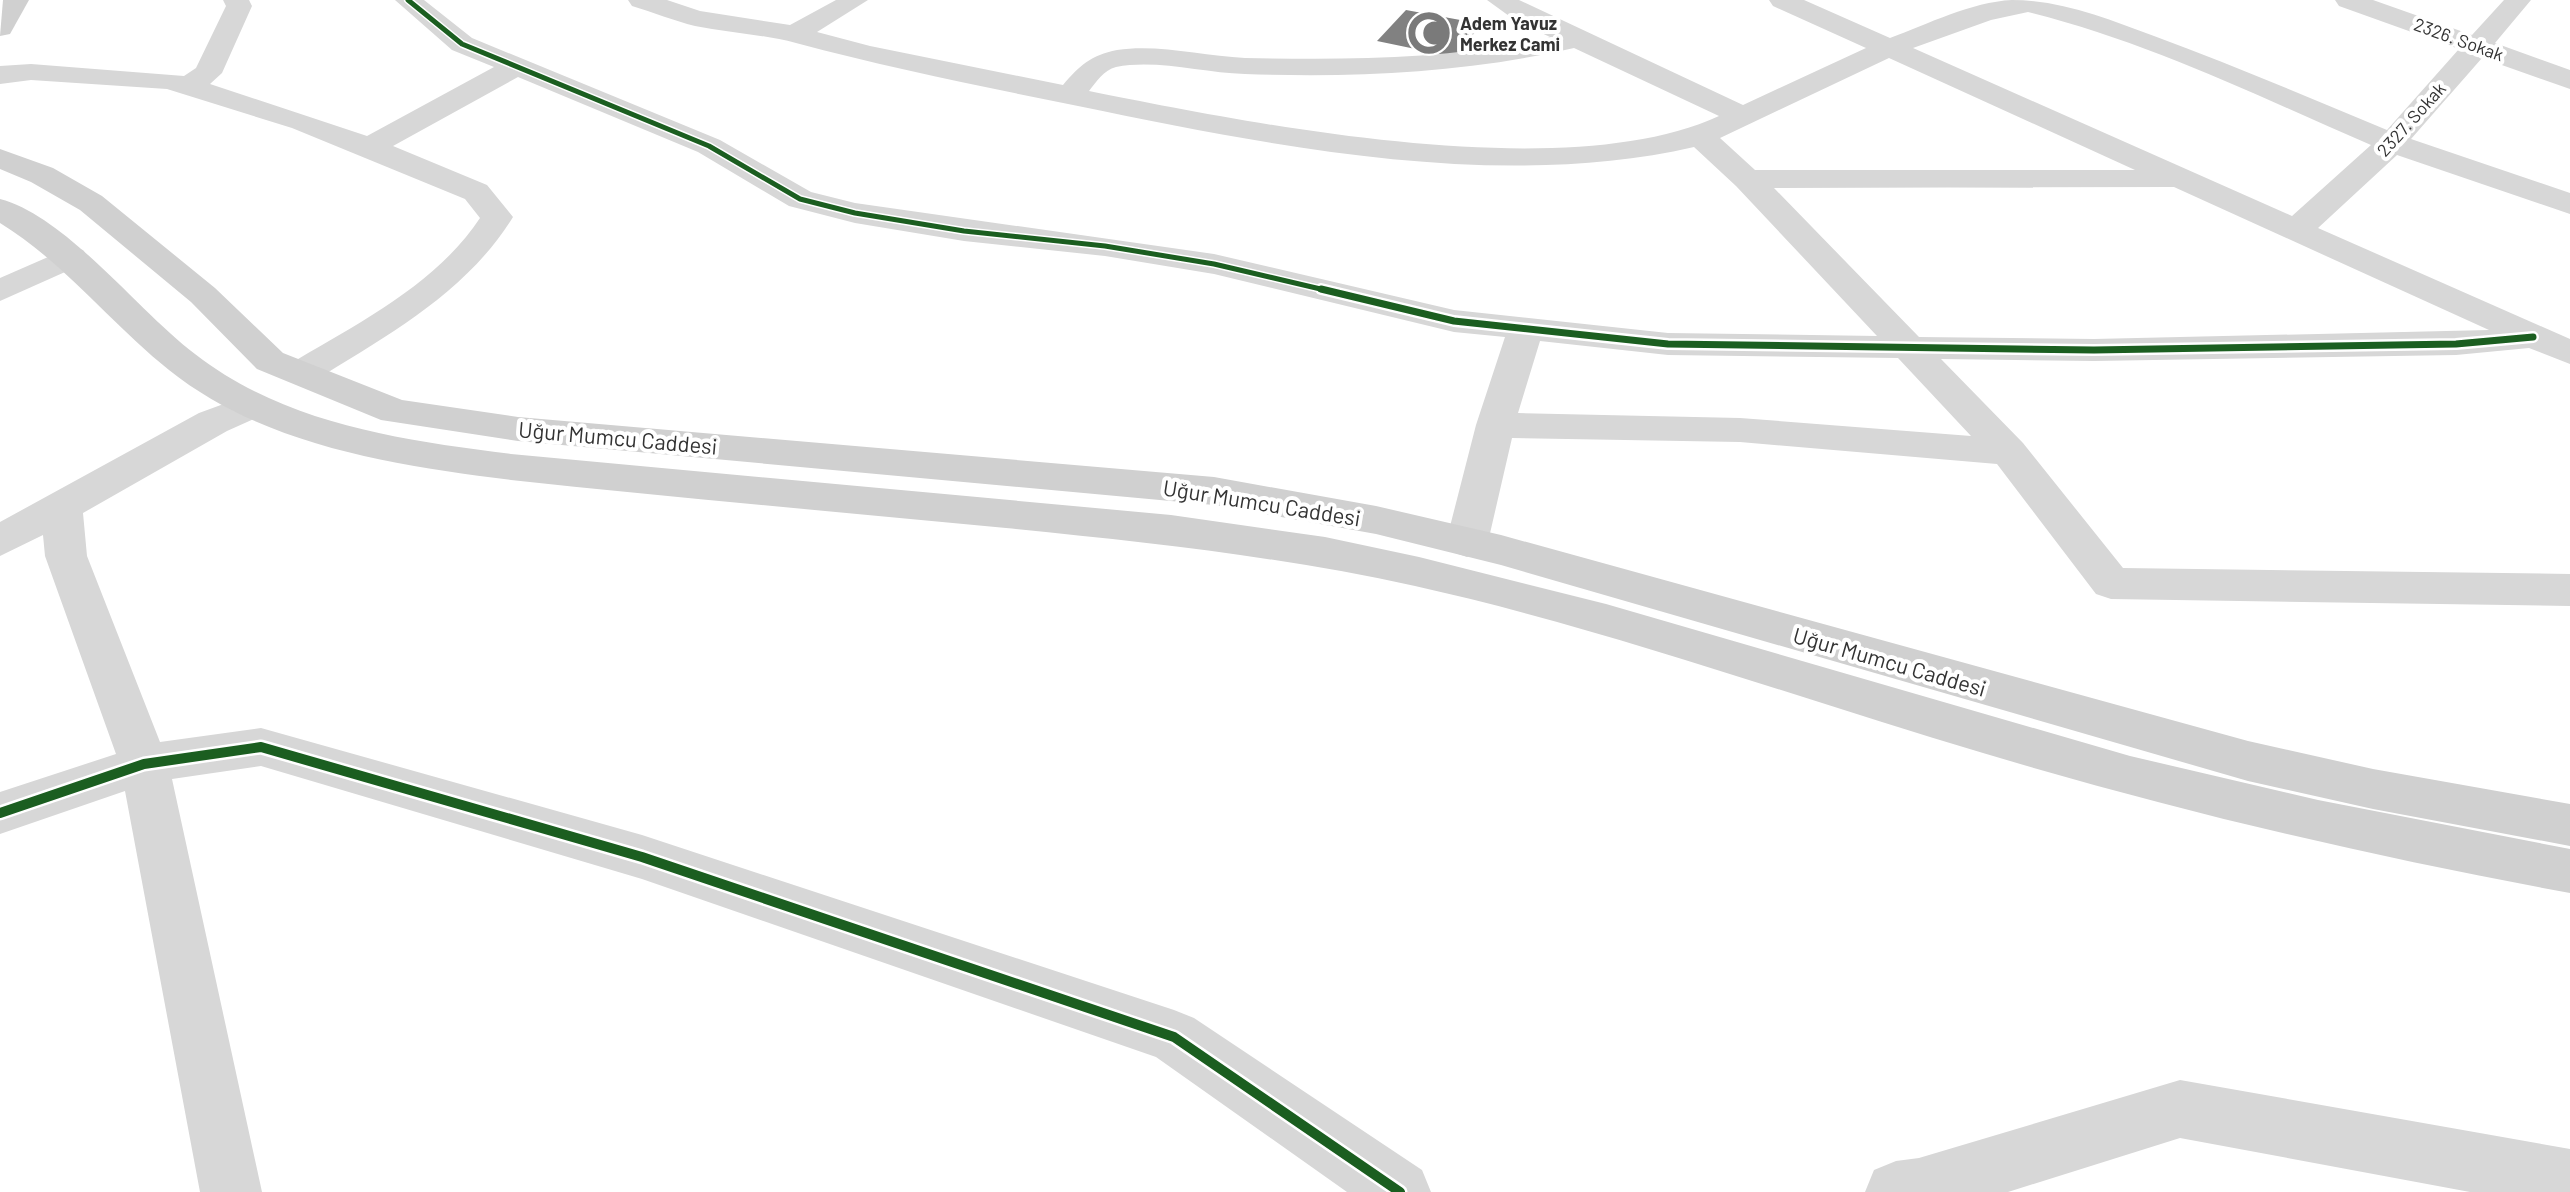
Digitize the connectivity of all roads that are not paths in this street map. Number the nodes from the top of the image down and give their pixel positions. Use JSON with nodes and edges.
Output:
{"nodes":[{"id":1,"x":16,"y":0,"type":"edge"},
{"id":2,"x":236,"y":0,"type":"edge"},
{"id":3,"x":408,"y":0,"type":"edge"},
{"id":4,"x":641,"y":0,"type":"edge"},
{"id":5,"x":855,"y":0,"type":"edge"},
{"id":6,"x":1500,"y":0,"type":"edge"},
{"id":7,"x":1782,"y":0,"type":"edge"},
{"id":8,"x":2348,"y":0,"type":"edge"},
{"id":9,"x":2518,"y":0,"type":"edge"},
{"id":10,"x":0,"y":28,"type":"edge"},
{"id":11,"x":794,"y":34,"type":"junction"},
{"id":12,"x":1576,"y":39,"type":"junction"},
{"id":13,"x":2476,"y":46,"type":"junction"},
{"id":14,"x":1888,"y":48,"type":"junction"},
{"id":15,"x":516,"y":67,"type":"junction"},
{"id":16,"x":0,"y":75,"type":"edge"},
{"id":17,"x":2570,"y":80,"type":"edge"},
{"id":18,"x":187,"y":87,"type":"junction"},
{"id":19,"x":1069,"y":96,"type":"junction"},
{"id":20,"x":1741,"y":115,"type":"junction"},
{"id":21,"x":1700,"y":136,"type":"junction"},
{"id":22,"x":2392,"y":143,"type":"junction"},
{"id":23,"x":368,"y":148,"type":"junction"},
{"id":24,"x":0,"y":158,"type":"edge"},
{"id":25,"x":1747,"y":179,"type":"junction"},
{"id":26,"x":2182,"y":179,"type":"junction"},
{"id":27,"x":2570,"y":204,"type":"edge"},
{"id":28,"x":0,"y":209,"type":"edge"},
{"id":29,"x":2296,"y":230,"type":"junction"},
{"id":30,"x":71,"y":257,"type":"junction"},
{"id":31,"x":0,"y":291,"type":"edge"},
{"id":32,"x":1525,"y":330,"type":"junction"},
{"id":33,"x":2533,"y":337,"type":"junction"},
{"id":34,"x":1913,"y":349,"type":"junction"},
{"id":35,"x":2570,"y":353,"type":"edge"},
{"id":36,"x":301,"y":373,"type":"junction"},
{"id":37,"x":251,"y":406,"type":"junction"},
{"id":38,"x":1495,"y":425,"type":"junction"},
{"id":39,"x":2009,"y":452,"type":"junction"},
{"id":40,"x":62,"y":508,"type":"junction"},
{"id":41,"x":0,"y":541,"type":"edge"},
{"id":42,"x":1467,"y":542,"type":"junction"},
{"id":43,"x":2570,"y":590,"type":"edge"},
{"id":44,"x":144,"y":764,"type":"junction"},
{"id":45,"x":0,"y":813,"type":"edge"},
{"id":46,"x":2570,"y":825,"type":"edge"},
{"id":47,"x":2570,"y":871,"type":"edge"},
{"id":48,"x":2570,"y":1180,"type":"edge"},
{"id":49,"x":231,"y":1192,"type":"edge"},
{"id":50,"x":1400,"y":1192,"type":"edge"},
{"id":51,"x":1896,"y":1192,"type":"edge"}],
"edges":[{"from":1,"to":10,"type":"main road"},
{"from":2,"to":18,"type":"street"},
{"from":3,"to":15,"type":"street"},
{"from":4,"to":11,"type":"street"},
{"from":5,"to":11,"type":"street"},
{"from":6,"to":12,"type":"street"},
{"from":7,"to":14,"type":"street"},
{"from":8,"to":13,"type":"street","name":"2326. Sokak"},
{"from":9,"to":13,"type":"street","name":"2327. Sokak"},
{"from":11,"to":19,"type":"street"},
{"from":12,"to":19,"type":"street"},
{"from":12,"to":20,"type":"street"},
{"from":13,"to":17,"type":"street","name":"2326. Sokak"},
{"from":13,"to":22,"type":"street","name":"2327. Sokak"},
{"from":14,"to":20,"type":"street"},
{"from":14,"to":22,"type":"street"},
{"from":14,"to":26,"type":"street"},
{"from":15,"to":23,"type":"street"},
{"from":15,"to":32,"type":"street"},
{"from":16,"to":18,"type":"street"},
{"from":18,"to":23,"type":"street"},
{"from":19,"to":21,"type":"street"},
{"from":20,"to":21,"type":"street"},
{"from":21,"to":25,"type":"street"},
{"from":22,"to":27,"type":"street"},
{"from":22,"to":29,"type":"street","name":"2327. Sokak"},
{"from":23,"to":36,"type":"street"},
{"from":24,"to":36,"type":"main road","name":"Uğur Mumcu Caddesi"},
{"from":25,"to":26,"type":"street"},
{"from":25,"to":34,"type":"street"},
{"from":26,"to":29,"type":"street"},
{"from":28,"to":30,"type":"main road","name":"Uğur Mumcu Caddesi"},
{"from":29,"to":33,"type":"street"},
{"from":30,"to":31,"type":"street"},
{"from":30,"to":37,"type":"main road","name":"Uğur Mumcu Caddesi"},
{"from":32,"to":34,"type":"street"},
{"from":32,"to":38,"type":"street"},
{"from":33,"to":34,"type":"street"},
{"from":33,"to":35,"type":"street"},
{"from":34,"to":39,"type":"street"},
{"from":36,"to":42,"type":"main road","name":"Uğur Mumcu Caddesi"},
{"from":37,"to":40,"type":"street"},
{"from":37,"to":47,"type":"main road","name":"Uğur Mumcu Caddesi"},
{"from":38,"to":39,"type":"street"},
{"from":38,"to":42,"type":"street"},
{"from":39,"to":43,"type":"street"},
{"from":40,"to":41,"type":"street"},
{"from":40,"to":44,"type":"street"},
{"from":42,"to":46,"type":"main road","name":"Uğur Mumcu Caddesi"},
{"from":44,"to":45,"type":"street"},
{"from":44,"to":49,"type":"street"},
{"from":44,"to":50,"type":"street"},
{"from":48,"to":51,"type":"street"}]}
